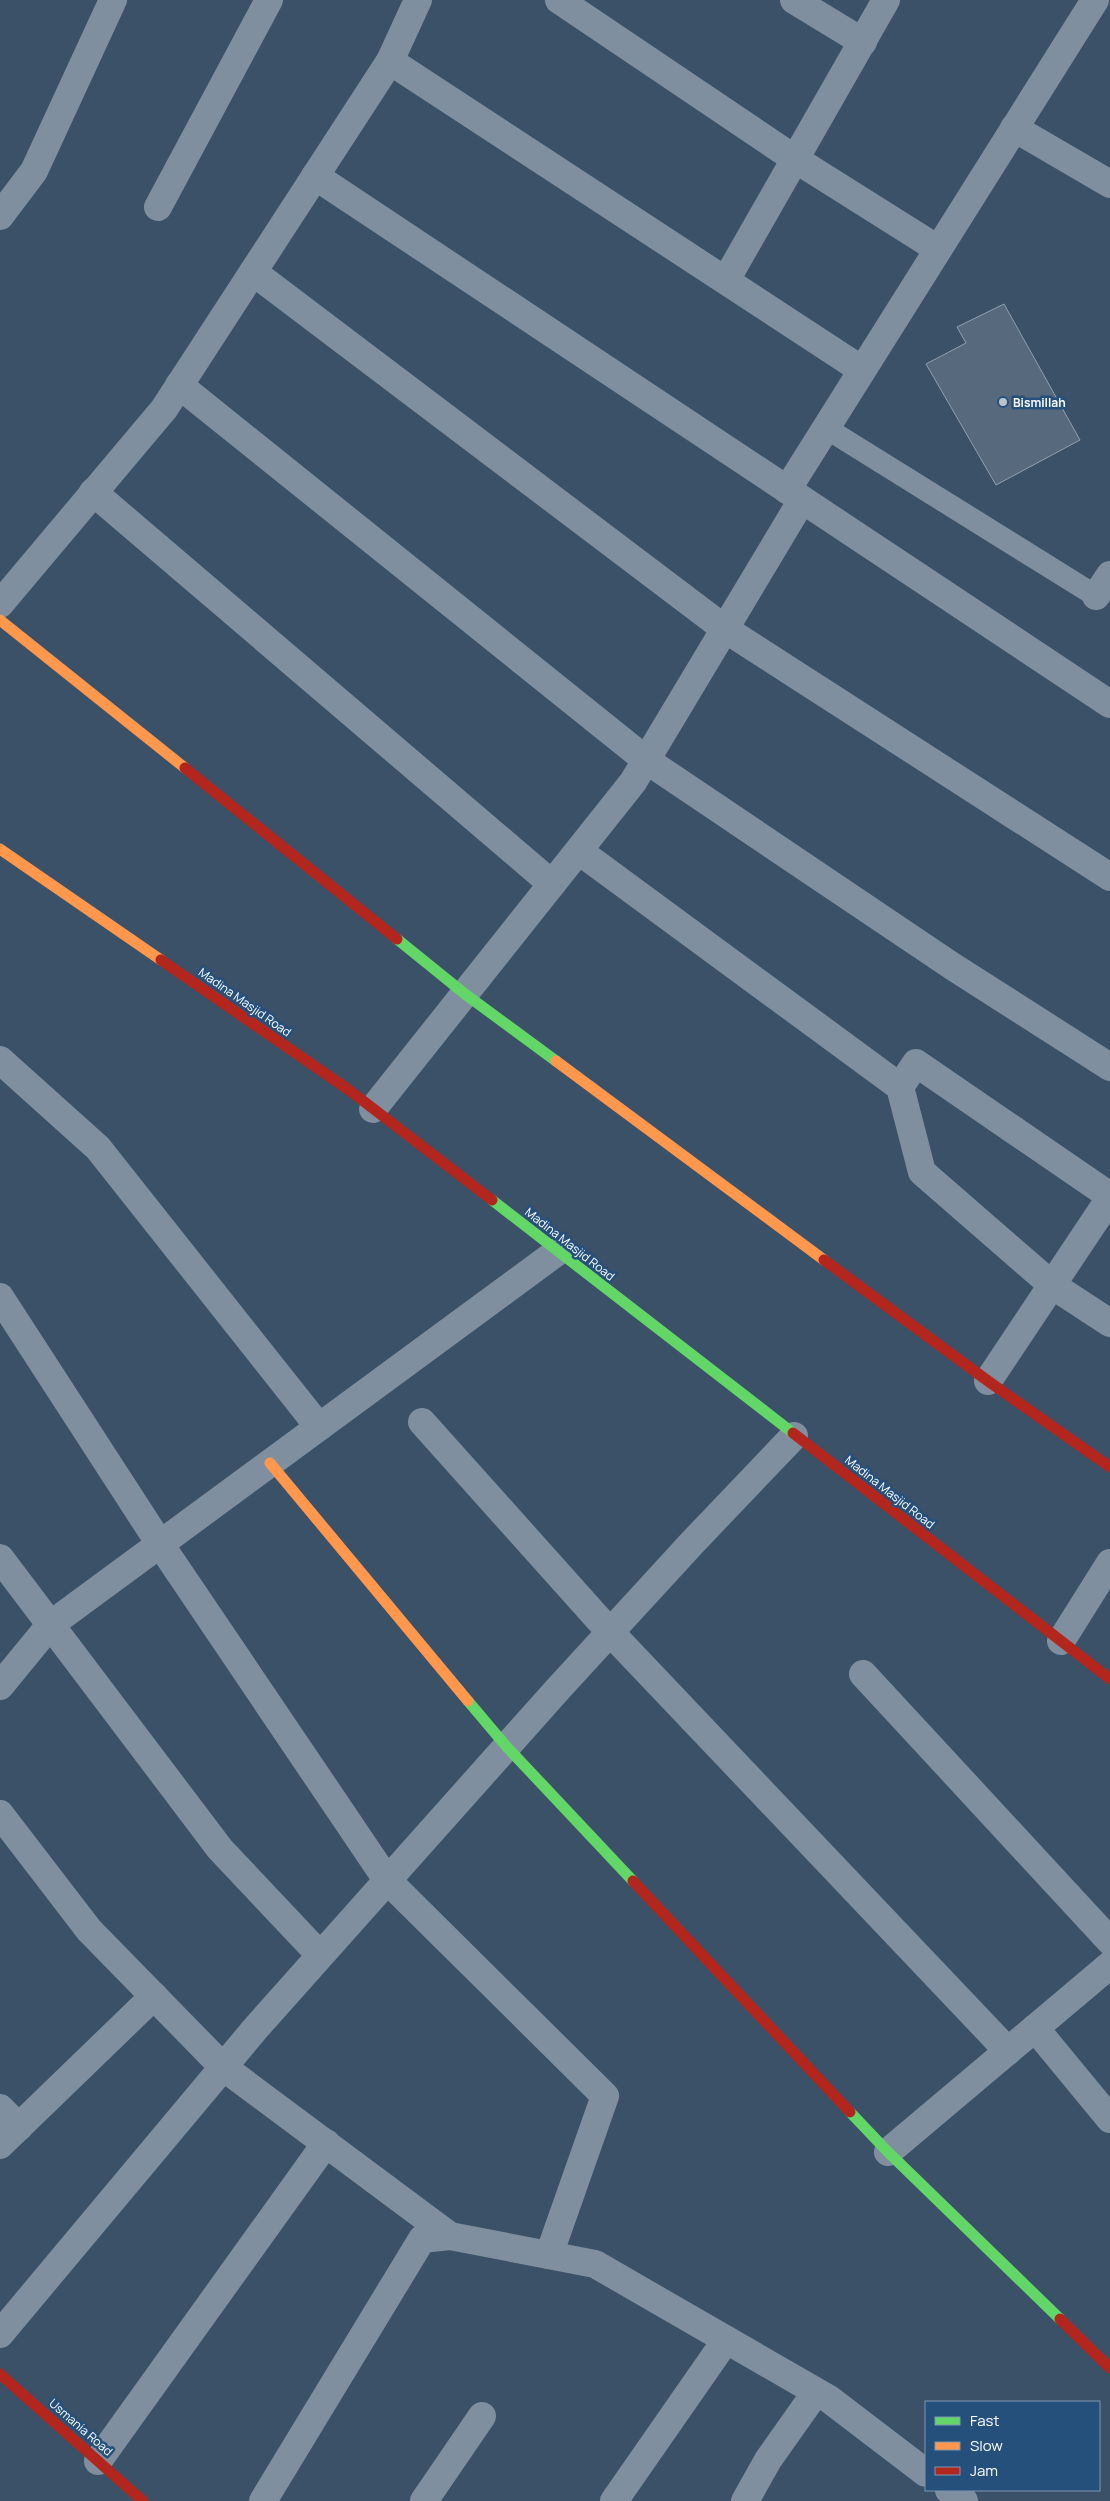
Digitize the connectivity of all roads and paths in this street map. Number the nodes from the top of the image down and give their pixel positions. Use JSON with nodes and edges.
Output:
{"nodes":[{"id":1,"x":113,"y":0,"type":"edge"},
{"id":2,"x":269,"y":0,"type":"edge"},
{"id":3,"x":418,"y":0,"type":"edge"},
{"id":4,"x":559,"y":0,"type":"edge"},
{"id":5,"x":794,"y":0,"type":"edge"},
{"id":6,"x":886,"y":0,"type":"edge"},
{"id":7,"x":1095,"y":0,"type":"edge"},
{"id":8,"x":863,"y":42,"type":"junction"},
{"id":9,"x":390,"y":62,"type":"junction"},
{"id":10,"x":1014,"y":128,"type":"junction"},
{"id":11,"x":796,"y":159,"type":"junction"},
{"id":12,"x":315,"y":176,"type":"junction"},
{"id":13,"x":1110,"y":184,"type":"edge"},
{"id":14,"x":158,"y":208,"type":"dead end"},
{"id":15,"x":0,"y":216,"type":"edge"},
{"id":16,"x":938,"y":249,"type":"junction"},
{"id":17,"x":253,"y":272,"type":"junction"},
{"id":18,"x":726,"y":280,"type":"junction"},
{"id":19,"x":862,"y":370,"type":"junction"},
{"id":20,"x":179,"y":385,"type":"junction"},
{"id":21,"x":826,"y":428,"type":"junction"},
{"id":22,"x":94,"y":492,"type":"junction"},
{"id":23,"x":795,"y":495,"type":"junction"},
{"id":24,"x":1103,"y":585,"type":"edge"},
{"id":25,"x":0,"y":604,"type":"edge"},
{"id":26,"x":0,"y":620,"type":"edge"},
{"id":27,"x":725,"y":629,"type":"junction"},
{"id":28,"x":1110,"y":704,"type":"edge"},
{"id":29,"x":646,"y":760,"type":"junction"},
{"id":30,"x":0,"y":849,"type":"edge"},
{"id":31,"x":578,"y":851,"type":"junction"},
{"id":32,"x":1110,"y":877,"type":"edge"},
{"id":33,"x":552,"y":884,"type":"junction"},
{"id":34,"x":464,"y":994,"type":"junction"},
{"id":35,"x":0,"y":1060,"type":"edge"},
{"id":36,"x":1110,"y":1066,"type":"edge"},
{"id":37,"x":900,"y":1087,"type":"junction"},
{"id":38,"x":373,"y":1109,"type":"junction"},
{"id":39,"x":1110,"y":1197,"type":"edge"},
{"id":40,"x":557,"y":1252,"type":"junction"},
{"id":41,"x":1052,"y":1285,"type":"junction"},
{"id":42,"x":0,"y":1297,"type":"edge"},
{"id":43,"x":1110,"y":1323,"type":"edge"},
{"id":44,"x":988,"y":1380,"type":"junction"},
{"id":45,"x":422,"y":1422,"type":"dead end"},
{"id":46,"x":319,"y":1427,"type":"junction"},
{"id":47,"x":794,"y":1436,"type":"junction"},
{"id":48,"x":270,"y":1463,"type":"junction"},
{"id":49,"x":1110,"y":1468,"type":"edge"},
{"id":50,"x":160,"y":1544,"type":"junction"},
{"id":51,"x":0,"y":1558,"type":"edge"},
{"id":52,"x":1110,"y":1563,"type":"edge"},
{"id":53,"x":50,"y":1625,"type":"junction"},
{"id":54,"x":610,"y":1632,"type":"junction"},
{"id":55,"x":1061,"y":1641,"type":"junction"},
{"id":56,"x":863,"y":1674,"type":"dead end"},
{"id":57,"x":1110,"y":1679,"type":"edge"},
{"id":58,"x":0,"y":1686,"type":"edge"},
{"id":59,"x":506,"y":1746,"type":"junction"},
{"id":60,"x":0,"y":1814,"type":"edge"},
{"id":61,"x":387,"y":1880,"type":"junction"},
{"id":62,"x":1110,"y":1941,"type":"edge"},
{"id":63,"x":320,"y":1955,"type":"junction"},
{"id":64,"x":1110,"y":1965,"type":"edge"},
{"id":65,"x":154,"y":1996,"type":"junction"},
{"id":66,"x":1035,"y":2028,"type":"junction"},
{"id":67,"x":1008,"y":2052,"type":"junction"},
{"id":68,"x":223,"y":2066,"type":"junction"},
{"id":69,"x":0,"y":2108,"type":"edge"},
{"id":70,"x":1110,"y":2119,"type":"edge"},
{"id":71,"x":9,"y":2136,"type":"edge"},
{"id":72,"x":326,"y":2143,"type":"junction"},
{"id":73,"x":888,"y":2152,"type":"junction"},
{"id":74,"x":450,"y":2236,"type":"junction"},
{"id":75,"x":548,"y":2255,"type":"junction"},
{"id":76,"x":0,"y":2334,"type":"edge"},
{"id":77,"x":726,"y":2340,"type":"junction"},
{"id":78,"x":1110,"y":2368,"type":"edge"},
{"id":79,"x":0,"y":2374,"type":"edge"},
{"id":80,"x":816,"y":2392,"type":"junction"},
{"id":81,"x":482,"y":2416,"type":"dead end"},
{"id":82,"x":98,"y":2461,"type":"junction"},
{"id":83,"x":925,"y":2471,"type":"edge"},
{"id":84,"x":143,"y":2501,"type":"edge"},
{"id":85,"x":263,"y":2501,"type":"edge"},
{"id":86,"x":424,"y":2501,"type":"edge"},
{"id":87,"x":614,"y":2501,"type":"edge"},
{"id":88,"x":744,"y":2501,"type":"edge"}],
"edges":[{"from":1,"to":15,"type":"street"},
{"from":2,"to":14,"type":"street"},
{"from":3,"to":9,"type":"street"},
{"from":4,"to":11,"type":"street"},
{"from":5,"to":8,"type":"street"},
{"from":6,"to":8,"type":"street"},
{"from":7,"to":10,"type":"street"},
{"from":8,"to":11,"type":"street"},
{"from":9,"to":12,"type":"street"},
{"from":9,"to":18,"type":"street"},
{"from":10,"to":13,"type":"street"},
{"from":10,"to":16,"type":"street"},
{"from":11,"to":16,"type":"street"},
{"from":11,"to":18,"type":"street"},
{"from":12,"to":17,"type":"street"},
{"from":12,"to":23,"type":"street"},
{"from":16,"to":19,"type":"street"},
{"from":17,"to":20,"type":"street"},
{"from":17,"to":27,"type":"street"},
{"from":18,"to":19,"type":"street"},
{"from":19,"to":21,"type":"street"},
{"from":20,"to":22,"type":"street"},
{"from":20,"to":29,"type":"street"},
{"from":21,"to":23,"type":"street"},
{"from":21,"to":24,"type":"lane"},
{"from":22,"to":25,"type":"street"},
{"from":22,"to":33,"type":"street"},
{"from":23,"to":27,"type":"street"},
{"from":23,"to":28,"type":"street"},
{"from":26,"to":34,"type":"street"},
{"from":27,"to":29,"type":"street"},
{"from":27,"to":32,"type":"street"},
{"from":29,"to":31,"type":"street"},
{"from":29,"to":36,"type":"street"},
{"from":30,"to":38,"type":"street","name":"Madina Masjid Road"},
{"from":31,"to":33,"type":"street"},
{"from":31,"to":37,"type":"street"},
{"from":33,"to":34,"type":"street"},
{"from":34,"to":38,"type":"street"},
{"from":34,"to":44,"type":"street"},
{"from":35,"to":46,"type":"street"},
{"from":37,"to":39,"type":"street"},
{"from":37,"to":41,"type":"street"},
{"from":38,"to":40,"type":"street","name":"Madina Masjid Road"},
{"from":39,"to":41,"type":"street"},
{"from":40,"to":46,"type":"street"},
{"from":40,"to":47,"type":"street","name":"Madina Masjid Road"},
{"from":41,"to":43,"type":"street"},
{"from":41,"to":44,"type":"street"},
{"from":42,"to":50,"type":"street"},
{"from":44,"to":49,"type":"street"},
{"from":45,"to":54,"type":"street"},
{"from":46,"to":48,"type":"street"},
{"from":47,"to":54,"type":"street"},
{"from":47,"to":55,"type":"street","name":"Madina Masjid Road"},
{"from":48,"to":50,"type":"street"},
{"from":48,"to":59,"type":"street"},
{"from":50,"to":53,"type":"street"},
{"from":50,"to":61,"type":"street"},
{"from":51,"to":53,"type":"street"},
{"from":52,"to":55,"type":"street"},
{"from":53,"to":58,"type":"street"},
{"from":53,"to":63,"type":"street"},
{"from":54,"to":59,"type":"street"},
{"from":54,"to":67,"type":"street"},
{"from":55,"to":57,"type":"street","name":"Madina Masjid Road"},
{"from":56,"to":62,"type":"street"},
{"from":59,"to":61,"type":"street"},
{"from":59,"to":73,"type":"street"},
{"from":60,"to":65,"type":"street"},
{"from":61,"to":63,"type":"street"},
{"from":61,"to":75,"type":"street"},
{"from":63,"to":68,"type":"street"},
{"from":64,"to":66,"type":"street"},
{"from":65,"to":68,"type":"street"},
{"from":65,"to":71,"type":"street"},
{"from":66,"to":67,"type":"street"},
{"from":66,"to":70,"type":"street"},
{"from":67,"to":73,"type":"street"},
{"from":68,"to":72,"type":"street"},
{"from":68,"to":76,"type":"street"},
{"from":69,"to":71,"type":"street"},
{"from":72,"to":74,"type":"street"},
{"from":72,"to":82,"type":"street"},
{"from":73,"to":78,"type":"street"},
{"from":74,"to":75,"type":"street"},
{"from":74,"to":85,"type":"street"},
{"from":75,"to":77,"type":"street"},
{"from":77,"to":80,"type":"street"},
{"from":77,"to":87,"type":"street"},
{"from":79,"to":82,"type":"street","name":"Usmania Road"},
{"from":80,"to":83,"type":"street"},
{"from":80,"to":88,"type":"street"},
{"from":81,"to":86,"type":"street"},
{"from":82,"to":84,"type":"street","name":"Usmania Road"}]}
